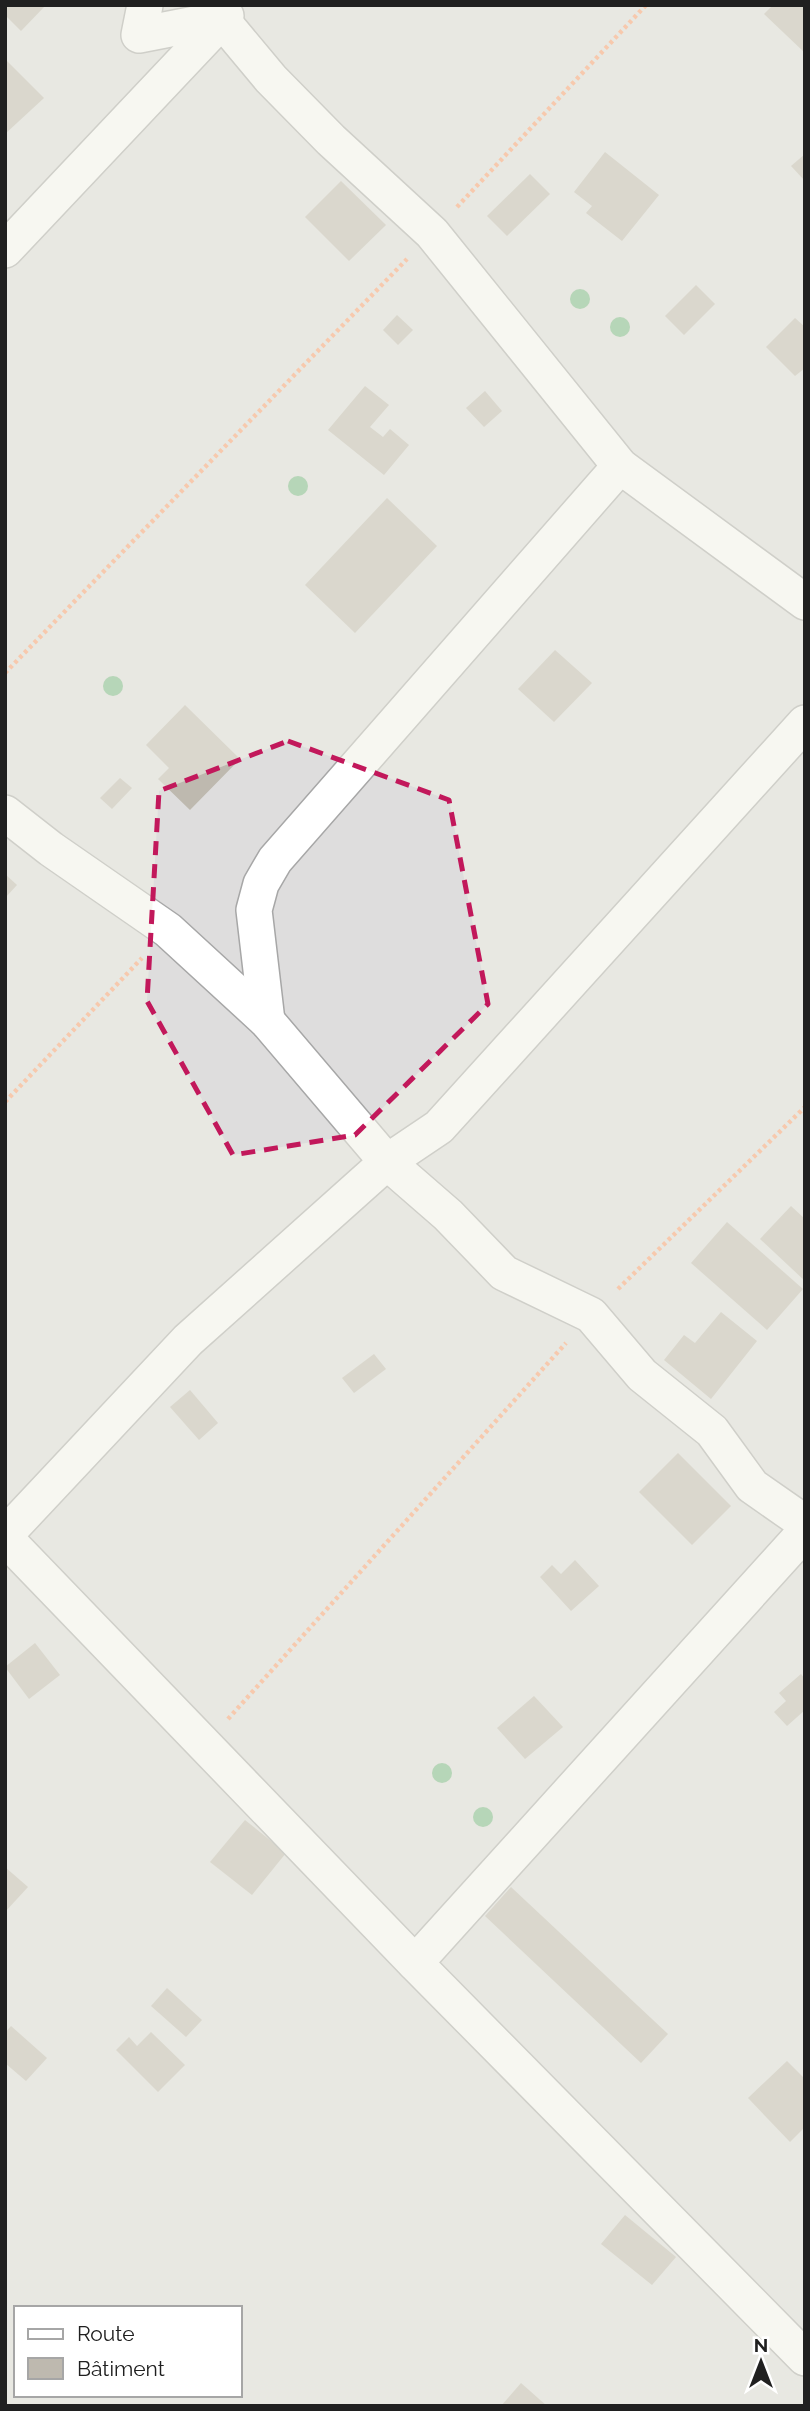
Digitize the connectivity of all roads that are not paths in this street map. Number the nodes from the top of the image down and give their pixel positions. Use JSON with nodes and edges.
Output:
{"nodes":[{"id":1,"x":145,"y":5,"type":"edge"},
{"id":2,"x":230,"y":12,"type":"edge"},
{"id":3,"x":5,"y":250,"type":"edge"},
{"id":4,"x":620,"y":466,"type":"junction"},
{"id":5,"x":805,"y":602,"type":"edge"},
{"id":6,"x":805,"y":723,"type":"edge"},
{"id":7,"x":5,"y":813,"type":"edge"},
{"id":8,"x":267,"y":1021,"type":"junction"},
{"id":9,"x":387,"y":1162,"type":"junction"},
{"id":10,"x":805,"y":1523,"type":"edge"},
{"id":11,"x":805,"y":1532,"type":"edge"},
{"id":12,"x":5,"y":1537,"type":"edge"},
{"id":13,"x":415,"y":1963,"type":"junction"},
{"id":14,"x":805,"y":2358,"type":"edge"}],
"edges":[{"from":1,"to":2,"type":"street"},
{"from":2,"to":3,"type":"street"},
{"from":2,"to":4,"type":"street"},
{"from":4,"to":5,"type":"street"},
{"from":4,"to":8,"type":"street"},
{"from":6,"to":9,"type":"street"},
{"from":7,"to":8,"type":"street"},
{"from":8,"to":9,"type":"street"},
{"from":9,"to":10,"type":"street"},
{"from":9,"to":12,"type":"street"},
{"from":11,"to":13,"type":"street"},
{"from":12,"to":13,"type":"street"},
{"from":13,"to":14,"type":"street"}]}
